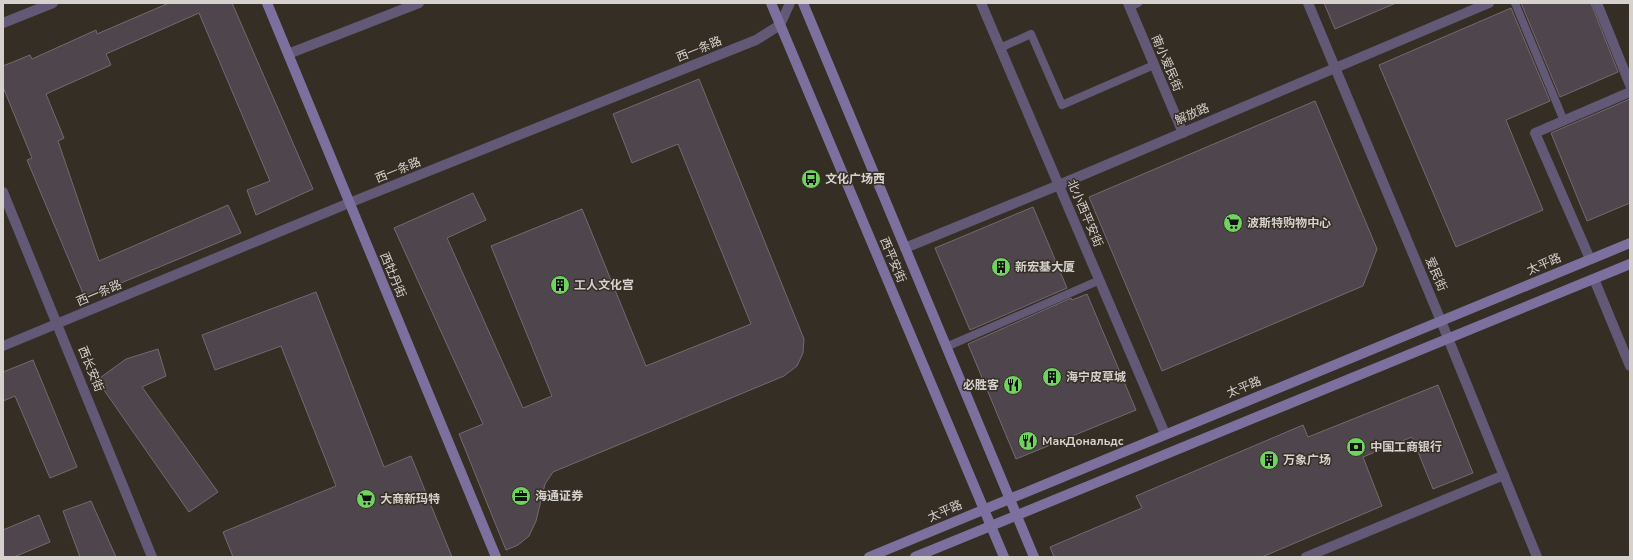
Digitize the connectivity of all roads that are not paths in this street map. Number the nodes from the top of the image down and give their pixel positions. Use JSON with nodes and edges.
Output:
{"nodes":[{"id":1,"x":53,"y":3,"type":"edge"},
{"id":2,"x":267,"y":3,"type":"edge"},
{"id":3,"x":419,"y":3,"type":"edge"},
{"id":4,"x":771,"y":3,"type":"edge"},
{"id":5,"x":790,"y":3,"type":"edge"},
{"id":6,"x":803,"y":3,"type":"edge"},
{"id":7,"x":981,"y":3,"type":"edge"},
{"id":8,"x":1308,"y":3,"type":"edge"},
{"id":9,"x":1489,"y":3,"type":"edge"},
{"id":10,"x":1515,"y":3,"type":"edge"},
{"id":11,"x":1597,"y":3,"type":"edge"},
{"id":12,"x":1132,"y":4,"type":"edge"},
{"id":13,"x":3,"y":23,"type":"edge"},
{"id":14,"x":780,"y":25,"type":"junction"},
{"id":15,"x":1000,"y":48,"type":"junction"},
{"id":16,"x":288,"y":54,"type":"junction"},
{"id":17,"x":1154,"y":64,"type":"junction"},
{"id":18,"x":1335,"y":68,"type":"junction"},
{"id":19,"x":1630,"y":85,"type":"edge"},
{"id":20,"x":1630,"y":92,"type":"edge"},
{"id":21,"x":1564,"y":121,"type":"junction"},
{"id":22,"x":1183,"y":133,"type":"junction"},
{"id":23,"x":1059,"y":185,"type":"junction"},
{"id":24,"x":3,"y":192,"type":"edge"},
{"id":25,"x":349,"y":203,"type":"junction"},
{"id":26,"x":1630,"y":242,"type":"edge"},
{"id":27,"x":905,"y":248,"type":"junction"},
{"id":28,"x":1590,"y":259,"type":"junction"},
{"id":29,"x":1630,"y":264,"type":"edge"},
{"id":30,"x":1594,"y":279,"type":"junction"},
{"id":31,"x":1100,"y":280,"type":"junction"},
{"id":32,"x":1442,"y":321,"type":"junction"},
{"id":33,"x":58,"y":324,"type":"junction"},
{"id":34,"x":1449,"y":339,"type":"junction"},
{"id":35,"x":3,"y":346,"type":"edge"},
{"id":36,"x":946,"y":347,"type":"junction"},
{"id":37,"x":1630,"y":366,"type":"edge"},
{"id":38,"x":1165,"y":434,"type":"junction"},
{"id":39,"x":1504,"y":475,"type":"junction"},
{"id":40,"x":1012,"y":507,"type":"junction"},
{"id":41,"x":984,"y":509,"type":"junction"},
{"id":42,"x":992,"y":526,"type":"junction"},
{"id":43,"x":152,"y":557,"type":"edge"},
{"id":44,"x":496,"y":557,"type":"edge"},
{"id":45,"x":868,"y":557,"type":"edge"},
{"id":46,"x":915,"y":557,"type":"edge"},
{"id":47,"x":1004,"y":557,"type":"edge"},
{"id":48,"x":1034,"y":557,"type":"edge"},
{"id":49,"x":1306,"y":557,"type":"edge"},
{"id":50,"x":1537,"y":557,"type":"edge"}],
"edges":[{"from":1,"to":13,"type":"street"},
{"from":2,"to":16,"type":"main road","name":"西牡丹街"},
{"from":3,"to":16,"type":"street"},
{"from":4,"to":14,"type":"main road","name":"西平安街"},
{"from":5,"to":14,"type":"street"},
{"from":6,"to":27,"type":"main road","name":"西平安街"},
{"from":7,"to":15,"type":"street","name":"北小西平安街"},
{"from":8,"to":18,"type":"street","name":"爱民街"},
{"from":9,"to":18,"type":"street","name":"解放路"},
{"from":10,"to":21,"type":"lane"},
{"from":11,"to":19,"type":"street"},
{"from":12,"to":17,"type":"street","name":"南小爱民街"},
{"from":14,"to":25,"type":"street","name":"西一条路"},
{"from":14,"to":41,"type":"main road","name":"西平安街"},
{"from":15,"to":17,"type":"lane"},
{"from":15,"to":23,"type":"street","name":"北小西平安街"},
{"from":16,"to":25,"type":"main road","name":"西牡丹街"},
{"from":17,"to":22,"type":"street","name":"南小爱民街"},
{"from":18,"to":22,"type":"street","name":"解放路"},
{"from":18,"to":32,"type":"street","name":"爱民街"},
{"from":20,"to":21,"type":"street"},
{"from":21,"to":28,"type":"street"},
{"from":22,"to":23,"type":"street","name":"解放路"},
{"from":23,"to":27,"type":"street","name":"解放路"},
{"from":23,"to":31,"type":"street","name":"北小西平安街"},
{"from":24,"to":33,"type":"street","name":"西长安街"},
{"from":25,"to":33,"type":"street","name":"西一条路"},
{"from":25,"to":44,"type":"main road","name":"西牡丹街"},
{"from":26,"to":28,"type":"main road","name":"太平路"},
{"from":27,"to":36,"type":"main road","name":"西平安街"},
{"from":28,"to":32,"type":"main road","name":"太平路"},
{"from":29,"to":30,"type":"main road","name":"太平路"},
{"from":30,"to":34,"type":"main road","name":"太平路"},
{"from":30,"to":37,"type":"street"},
{"from":31,"to":36,"type":"lane"},
{"from":31,"to":38,"type":"street","name":"北小西平安街"},
{"from":32,"to":34,"type":"street","name":"爱民街"},
{"from":32,"to":38,"type":"main road","name":"太平路"},
{"from":33,"to":35,"type":"street","name":"西一条路"},
{"from":33,"to":43,"type":"street","name":"西长安街"},
{"from":34,"to":39,"type":"street","name":"爱民街"},
{"from":34,"to":40,"type":"main road","name":"太平路"},
{"from":36,"to":40,"type":"main road","name":"西平安街"},
{"from":38,"to":40,"type":"main road","name":"太平路"},
{"from":39,"to":49,"type":"street"},
{"from":39,"to":50,"type":"street","name":"爱民街"},
{"from":40,"to":41,"type":"main road","name":"太平路"},
{"from":40,"to":42,"type":"main road","name":"太平路"},
{"from":40,"to":48,"type":"main road","name":"西平安街"},
{"from":41,"to":42,"type":"main road","name":"西平安街"},
{"from":41,"to":45,"type":"main road","name":"太平路"},
{"from":42,"to":46,"type":"main road","name":"太平路"},
{"from":42,"to":47,"type":"main road","name":"西平安街"}]}
